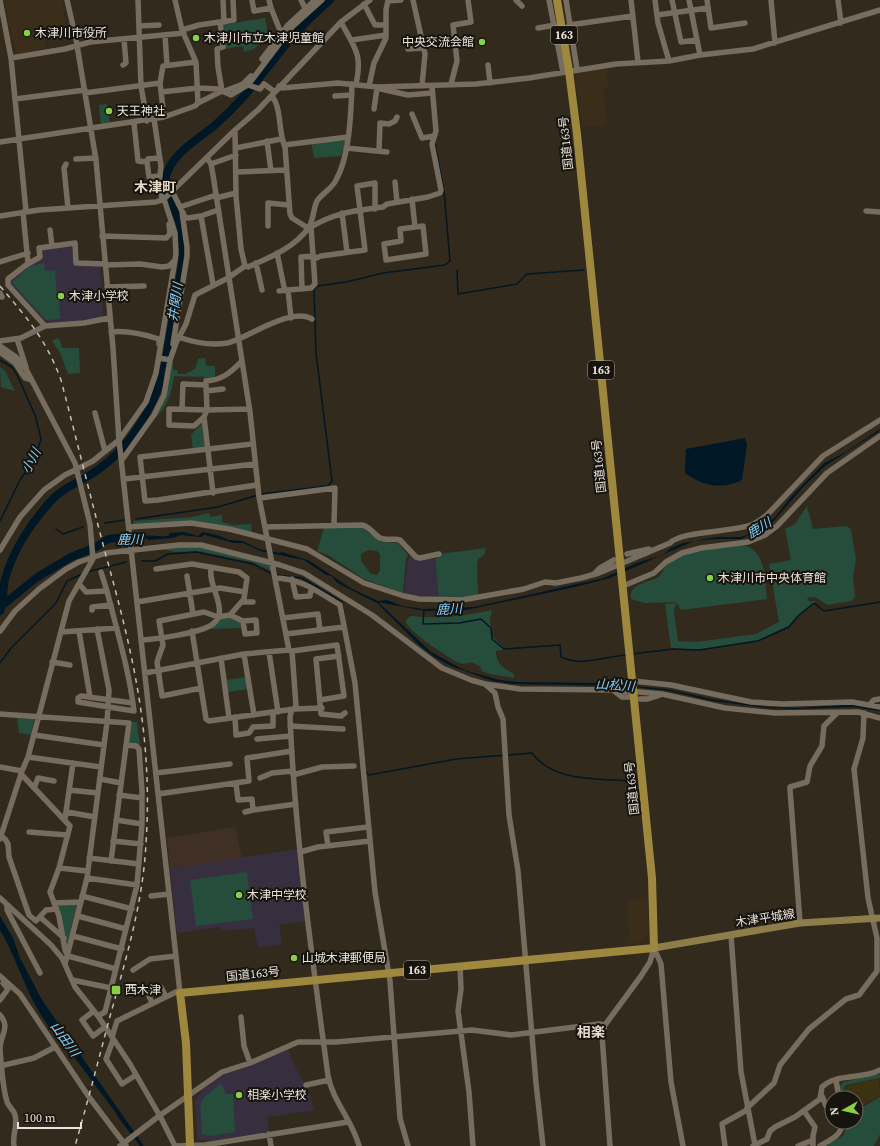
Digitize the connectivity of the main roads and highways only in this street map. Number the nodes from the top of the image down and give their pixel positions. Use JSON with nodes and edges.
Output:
{"nodes":[{"id":1,"x":557,"y":0,"type":"edge"},
{"id":2,"x":880,"y":918,"type":"edge"},
{"id":3,"x":654,"y":948,"type":"junction"},
{"id":4,"x":190,"y":1146,"type":"edge"}],
"edges":[{"from":1,"to":3,"type":"highway","name":"国道163号","number":"163"},
{"from":2,"to":3,"type":"main road","name":"木津平城線"},
{"from":3,"to":4,"type":"highway","name":"国道163号","number":"163"}]}
